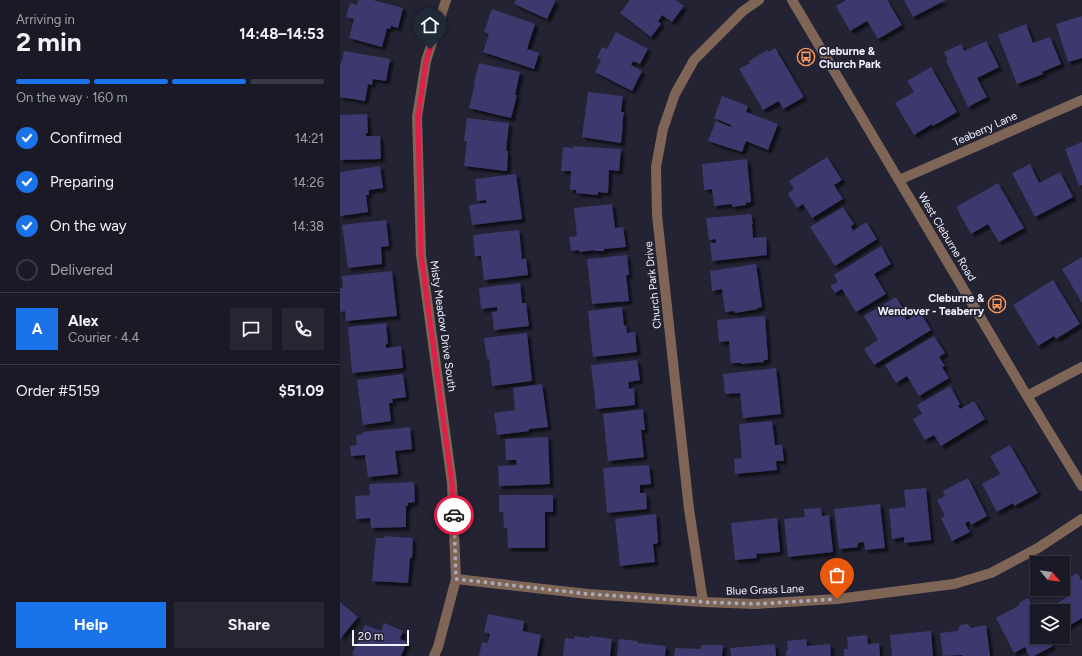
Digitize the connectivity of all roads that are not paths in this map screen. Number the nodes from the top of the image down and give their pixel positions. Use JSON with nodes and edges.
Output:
{"nodes":[{"id":1,"x":446,"y":0,"type":"edge"},
{"id":2,"x":760,"y":0,"type":"edge"},
{"id":3,"x":792,"y":0,"type":"edge"},
{"id":4,"x":1082,"y":100,"type":"edge"},
{"id":5,"x":899,"y":180,"type":"junction"},
{"id":6,"x":1082,"y":367,"type":"edge"},
{"id":7,"x":1027,"y":396,"type":"junction"},
{"id":8,"x":1082,"y":486,"type":"edge"},
{"id":9,"x":1082,"y":519,"type":"edge"},
{"id":10,"x":456,"y":579,"type":"junction"},
{"id":11,"x":704,"y":602,"type":"junction"},
{"id":12,"x":434,"y":656,"type":"edge"}],
"edges":[{"from":1,"to":10,"type":"street","name":"Misty Meadow Drive South"},
{"from":2,"to":11,"type":"street","name":"Church Park Drive"},
{"from":3,"to":5,"type":"street","name":"West Cleburne Road"},
{"from":4,"to":5,"type":"street","name":"Teaberry Lane"},
{"from":5,"to":7,"type":"street","name":"West Cleburne Road"},
{"from":6,"to":7,"type":"street"},
{"from":7,"to":8,"type":"street","name":"West Cleburne Road"},
{"from":9,"to":11,"type":"street","name":"Blue Grass Lane"},
{"from":10,"to":11,"type":"street","name":"Blue Grass Lane"},
{"from":10,"to":12,"type":"street","name":"Misty Meadow Drive South"}]}
